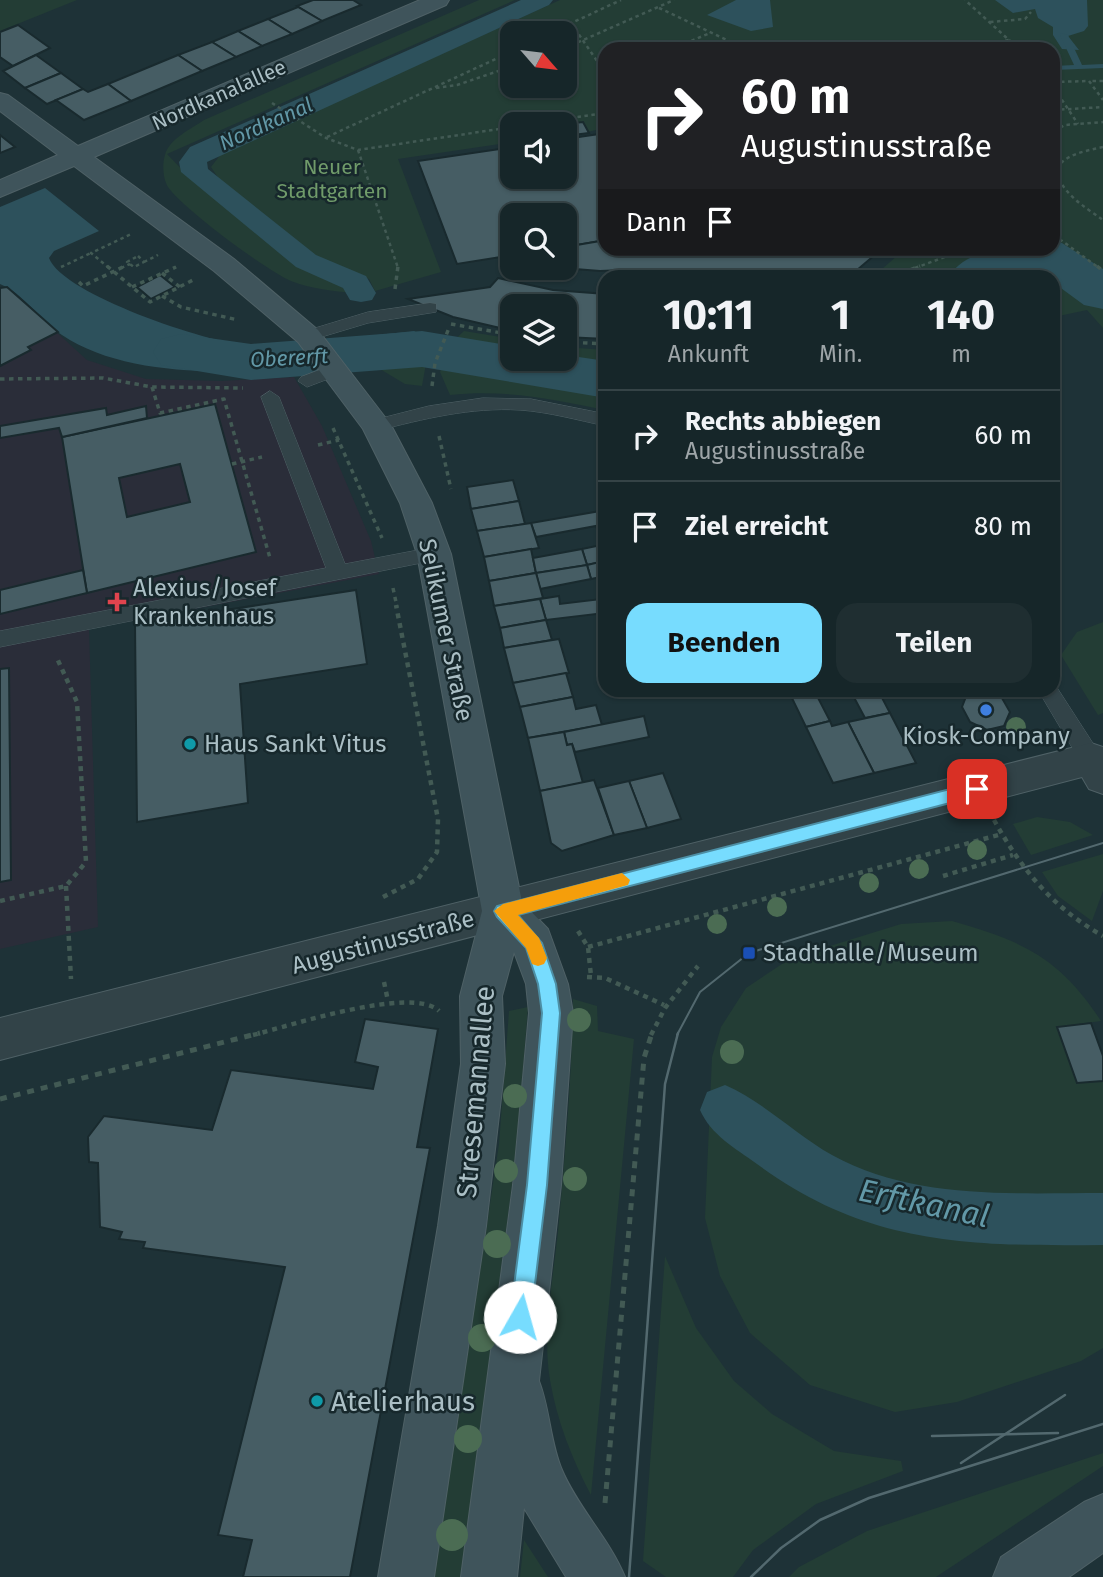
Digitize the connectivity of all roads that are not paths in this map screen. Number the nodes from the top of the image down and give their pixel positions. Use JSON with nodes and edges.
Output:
{"nodes":[{"id":1,"x":438,"y":0,"type":"edge"},
{"id":2,"x":0,"y":100,"type":"edge"},
{"id":3,"x":77,"y":156,"type":"junction"},
{"id":4,"x":0,"y":190,"type":"edge"},
{"id":5,"x":430,"y":308,"type":"dead end"},
{"id":6,"x":319,"y":359,"type":"junction"},
{"id":7,"x":270,"y":397,"type":"dead end"},
{"id":8,"x":598,"y":418,"type":"edge"},
{"id":9,"x":376,"y":425,"type":"junction"},
{"id":10,"x":434,"y":554,"type":"junction"},
{"id":11,"x":338,"y":573,"type":"junction"},
{"id":12,"x":0,"y":639,"type":"edge"},
{"id":13,"x":1054,"y":697,"type":"edge"},
{"id":14,"x":1099,"y":764,"type":"edge"},
{"id":15,"x":503,"y":911,"type":"junction"},
{"id":16,"x":0,"y":1039,"type":"edge"},
{"id":17,"x":514,"y":1369,"type":"junction"},
{"id":18,"x":1103,"y":1521,"type":"edge"},
{"id":19,"x":406,"y":1577,"type":"edge"},
{"id":20,"x":489,"y":1577,"type":"edge"},
{"id":21,"x":597,"y":1577,"type":"edge"},
{"id":22,"x":1021,"y":1577,"type":"edge"}],
"edges":[{"from":1,"to":3,"type":"street","name":"Nordkanalallee"},
{"from":2,"to":3,"type":"street","name":"Selikumer Straße"},
{"from":3,"to":4,"type":"street","name":"Nordkanalallee"},
{"from":3,"to":6,"type":"street","name":"Selikumer Straße"},
{"from":5,"to":6,"type":"lane"},
{"from":6,"to":9,"type":"street","name":"Selikumer Straße"},
{"from":7,"to":11,"type":"lane"},
{"from":8,"to":9,"type":"lane"},
{"from":9,"to":10,"type":"street","name":"Selikumer Straße"},
{"from":10,"to":11,"type":"lane"},
{"from":10,"to":15,"type":"street","name":"Selikumer Straße"},
{"from":11,"to":12,"type":"lane"},
{"from":13,"to":14,"type":"lane"},
{"from":14,"to":15,"type":"street","name":"Augustinusstraße"},
{"from":15,"to":16,"type":"street","name":"Augustinusstraße"},
{"from":15,"to":17,"type":"street"},
{"from":15,"to":19,"type":"street","name":"Stresemannallee"},
{"from":17,"to":20,"type":"street"},
{"from":17,"to":21,"type":"street"},
{"from":18,"to":22,"type":"street"}]}
